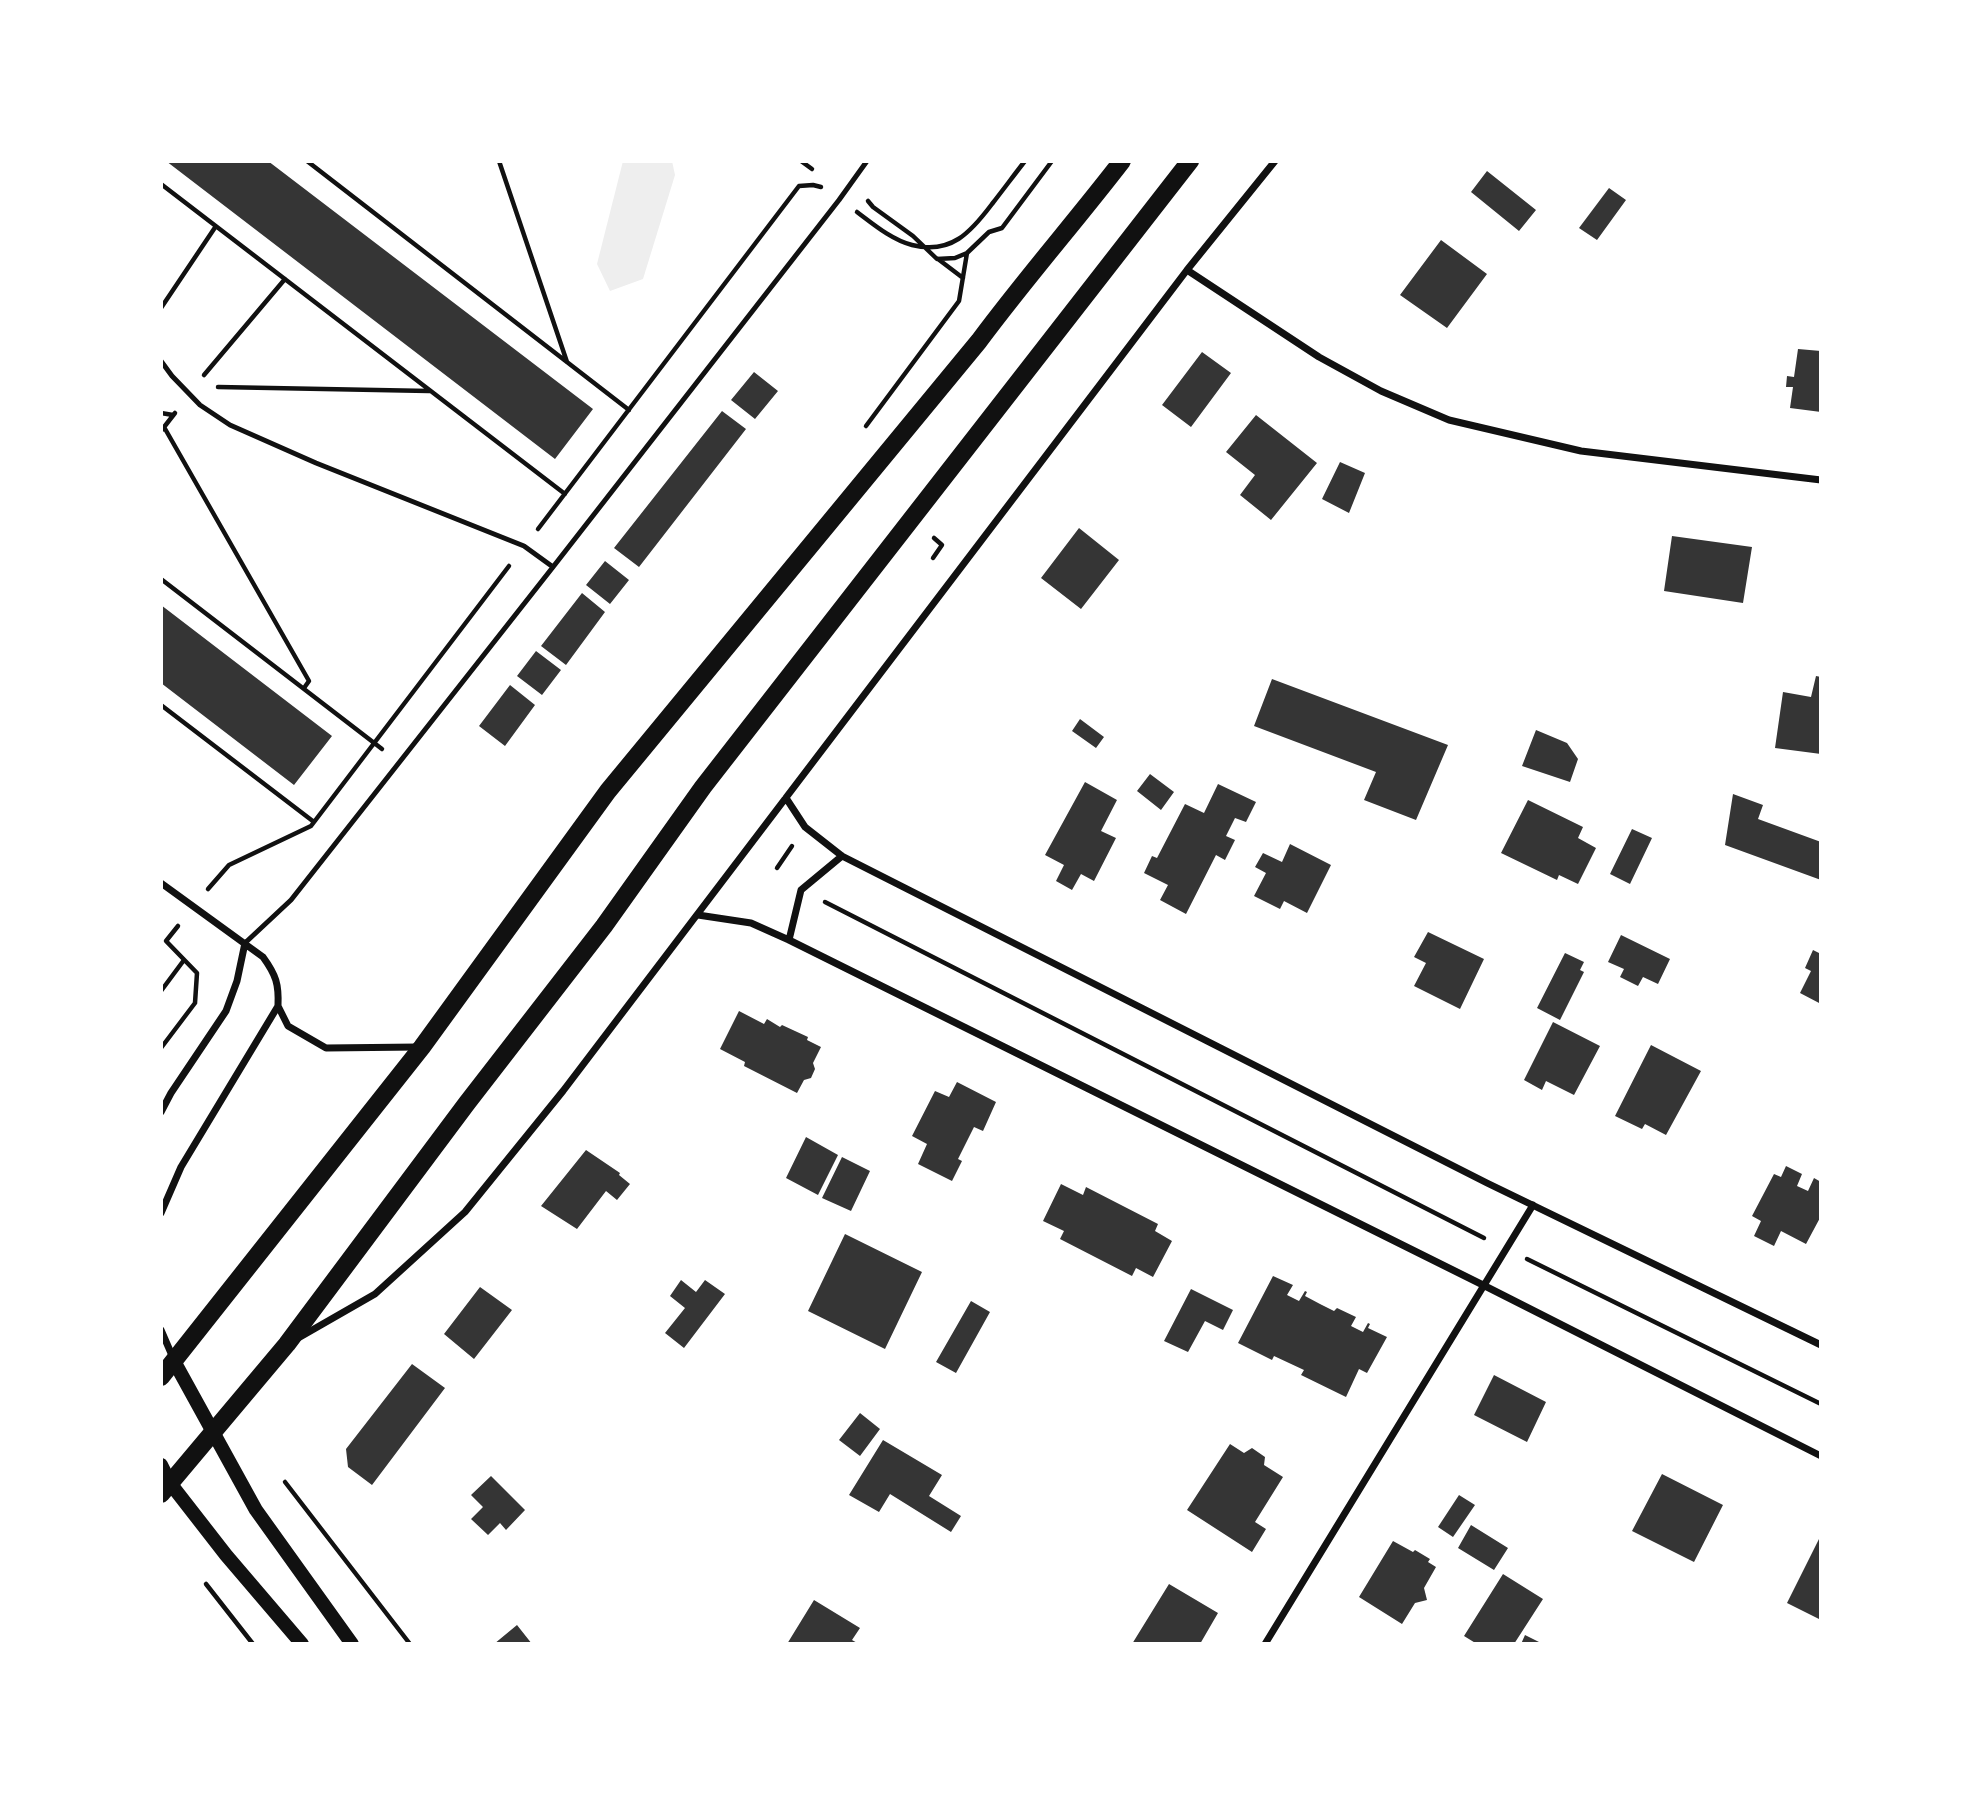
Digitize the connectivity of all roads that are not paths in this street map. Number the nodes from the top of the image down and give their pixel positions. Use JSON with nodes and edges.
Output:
{"nodes":[{"id":1,"x":867,"y":161,"type":"edge"},
{"id":2,"x":1122,"y":161,"type":"edge"},
{"id":3,"x":1190,"y":161,"type":"edge"},
{"id":4,"x":1275,"y":161,"type":"edge"},
{"id":5,"x":1187,"y":270,"type":"junction"},
{"id":6,"x":161,"y":361,"type":"edge"},
{"id":7,"x":1821,"y":480,"type":"edge"},
{"id":8,"x":553,"y":567,"type":"junction"},
{"id":9,"x":786,"y":798,"type":"junction"},
{"id":10,"x":842,"y":856,"type":"junction"},
{"id":11,"x":161,"y":883,"type":"edge"},
{"id":12,"x":698,"y":915,"type":"junction"},
{"id":13,"x":789,"y":940,"type":"junction"},
{"id":14,"x":245,"y":943,"type":"junction"},
{"id":15,"x":278,"y":1006,"type":"junction"},
{"id":16,"x":422,"y":1047,"type":"junction"},
{"id":17,"x":161,"y":1112,"type":"edge"},
{"id":18,"x":1533,"y":1205,"type":"junction"},
{"id":19,"x":161,"y":1213,"type":"edge"},
{"id":20,"x":1483,"y":1285,"type":"junction"},
{"id":21,"x":161,"y":1330,"type":"edge"},
{"id":22,"x":287,"y":1344,"type":"junction"},
{"id":23,"x":1821,"y":1345,"type":"edge"},
{"id":24,"x":174,"y":1361,"type":"junction"},
{"id":25,"x":161,"y":1377,"type":"edge"},
{"id":26,"x":213,"y":1433,"type":"junction"},
{"id":27,"x":1821,"y":1456,"type":"edge"},
{"id":28,"x":161,"y":1465,"type":"edge"},
{"id":29,"x":165,"y":1489,"type":"edge"},
{"id":30,"x":302,"y":1644,"type":"edge"},
{"id":31,"x":352,"y":1644,"type":"edge"},
{"id":32,"x":1265,"y":1644,"type":"edge"}],
"edges":[{"from":1,"to":8,"type":"lane"},
{"from":2,"to":16,"type":"main road"},
{"from":3,"to":22,"type":"main road"},
{"from":4,"to":5,"type":"street"},
{"from":5,"to":7,"type":"street"},
{"from":5,"to":9,"type":"street"},
{"from":6,"to":8,"type":"lane"},
{"from":8,"to":14,"type":"lane"},
{"from":9,"to":10,"type":"street"},
{"from":9,"to":12,"type":"street"},
{"from":10,"to":13,"type":"street"},
{"from":10,"to":18,"type":"street"},
{"from":11,"to":14,"type":"street"},
{"from":12,"to":13,"type":"street"},
{"from":12,"to":22,"type":"street"},
{"from":13,"to":20,"type":"street"},
{"from":14,"to":15,"type":"street"},
{"from":14,"to":17,"type":"street"},
{"from":15,"to":16,"type":"street"},
{"from":15,"to":19,"type":"street"},
{"from":16,"to":24,"type":"main road"},
{"from":18,"to":20,"type":"street"},
{"from":18,"to":23,"type":"street"},
{"from":20,"to":27,"type":"street"},
{"from":20,"to":32,"type":"street"},
{"from":21,"to":24,"type":"street"},
{"from":22,"to":26,"type":"main road"},
{"from":24,"to":25,"type":"main road"},
{"from":24,"to":26,"type":"main road"},
{"from":26,"to":29,"type":"main road"},
{"from":26,"to":31,"type":"main road"},
{"from":28,"to":29,"type":"main road"},
{"from":29,"to":30,"type":"main road"}]}
